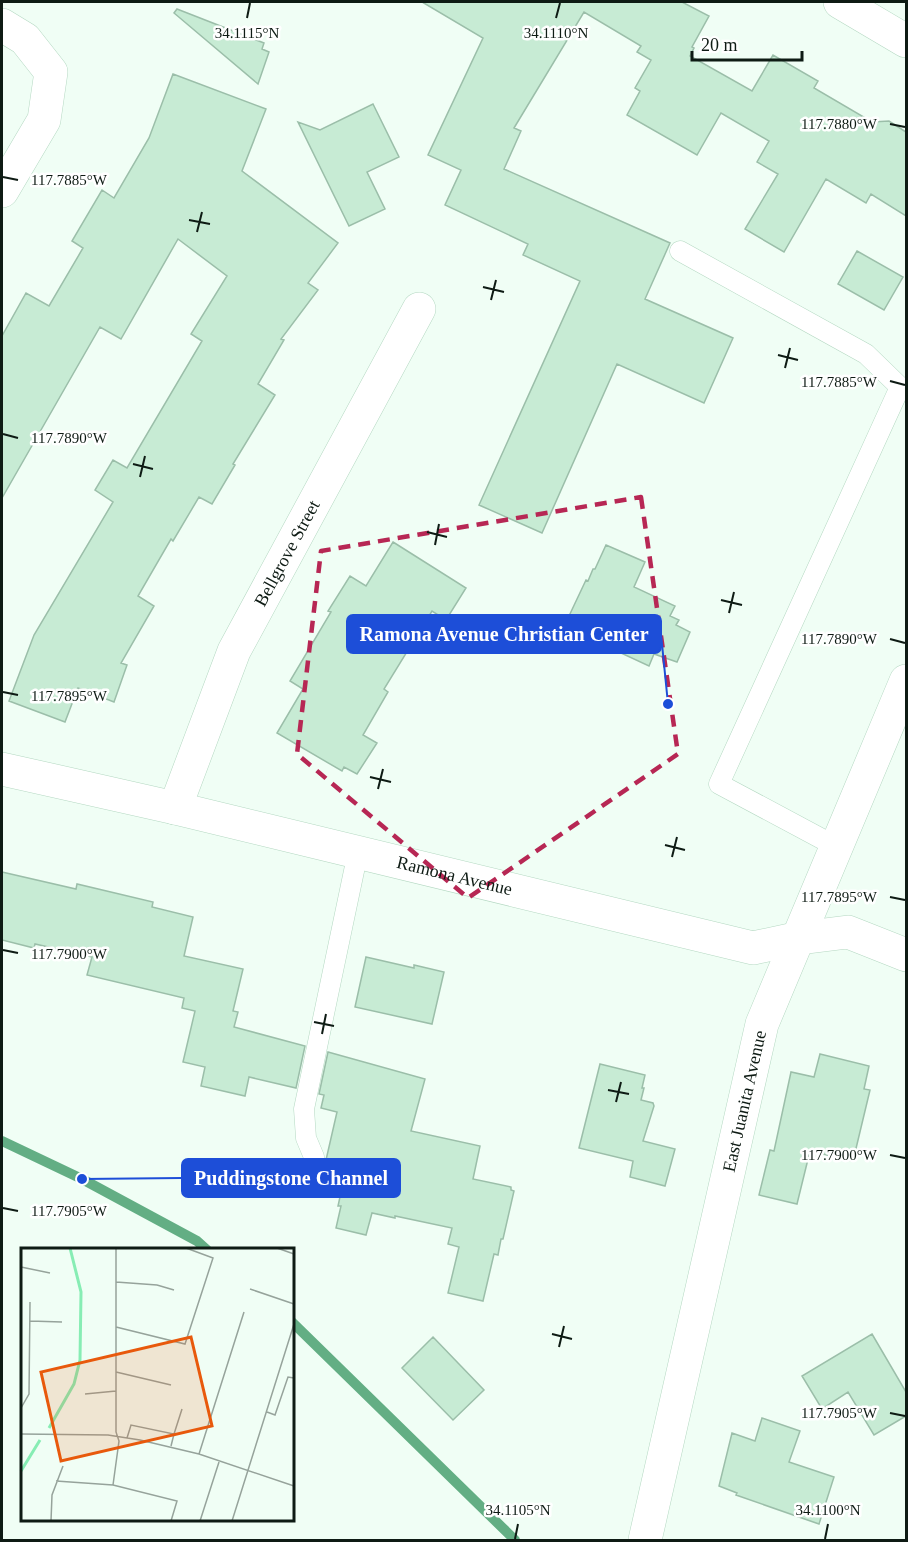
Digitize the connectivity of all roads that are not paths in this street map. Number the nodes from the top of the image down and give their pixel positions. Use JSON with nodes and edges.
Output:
{"nodes":[{"id":1,"x":840,"y":2,"type":"edge"},
{"id":2,"x":2,"y":25,"type":"edge"},
{"id":3,"x":906,"y":41,"type":"edge"},
{"id":4,"x":2,"y":192,"type":"edge"},
{"id":5,"x":680,"y":251,"type":"dead end"},
{"id":6,"x":419,"y":309,"type":"dead end"},
{"id":7,"x":903,"y":388,"type":"edge"},
{"id":8,"x":906,"y":681,"type":"edge"},
{"id":9,"x":2,"y":769,"type":"edge"},
{"id":10,"x":175,"y":808,"type":"junction"},
{"id":11,"x":837,"y":847,"type":"junction"},
{"id":12,"x":358,"y":852,"type":"junction"},
{"id":13,"x":800,"y":938,"type":"junction"},
{"id":14,"x":906,"y":955,"type":"edge"},
{"id":15,"x":315,"y":1157,"type":"dead end"},
{"id":16,"x":645,"y":1540,"type":"edge"}],
"edges":[{"from":1,"to":3,"type":"street"},
{"from":2,"to":4,"type":"street"},
{"from":5,"to":7,"type":"lane"},
{"from":6,"to":10,"type":"street","name":"Bellgrove Street"},
{"from":7,"to":11,"type":"lane"},
{"from":8,"to":11,"type":"street","name":"East Juanita Avenue"},
{"from":9,"to":10,"type":"street","name":"Ramona Avenue"},
{"from":10,"to":12,"type":"street","name":"Ramona Avenue"},
{"from":11,"to":13,"type":"street","name":"East Juanita Avenue"},
{"from":12,"to":13,"type":"street","name":"Ramona Avenue"},
{"from":12,"to":15,"type":"lane"},
{"from":13,"to":14,"type":"street","name":"Ramona Avenue"},
{"from":13,"to":16,"type":"street","name":"East Juanita Avenue"}]}
